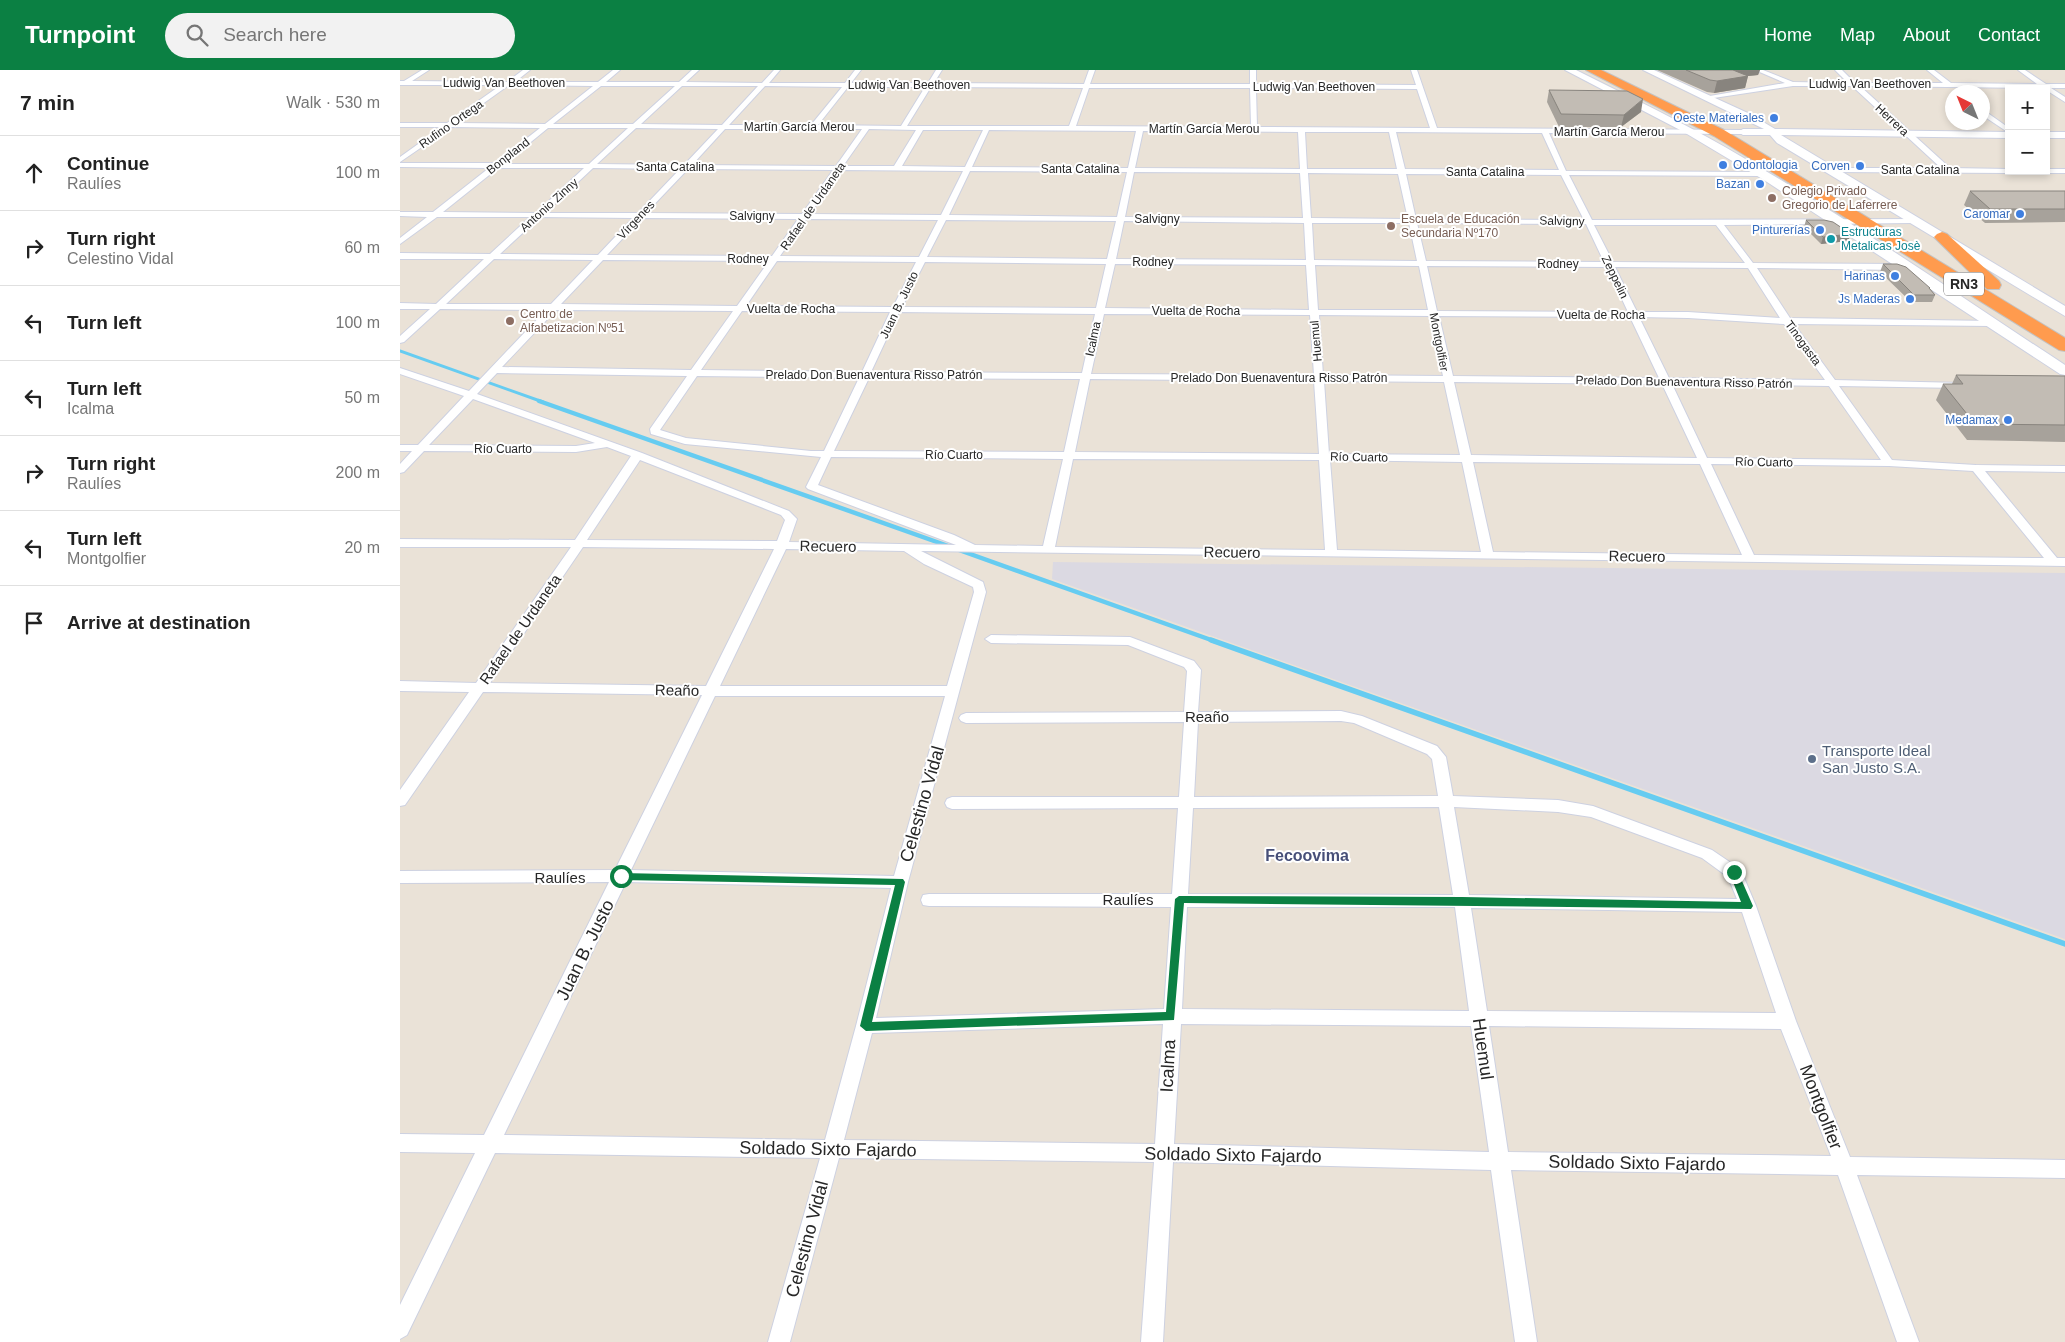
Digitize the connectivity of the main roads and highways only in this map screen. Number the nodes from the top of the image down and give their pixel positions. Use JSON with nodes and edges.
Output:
{"nodes":[{"id":1,"x":1592,"y":70,"type":"edge"},
{"id":2,"x":1619,"y":70,"type":"edge"},
{"id":3,"x":1652,"y":98,"type":"junction"},
{"id":4,"x":1665,"y":118,"type":"road end"},
{"id":5,"x":1781,"y":171,"type":"junction"},
{"id":6,"x":1789,"y":192,"type":"road end"},
{"id":7,"x":1942,"y":237,"type":"road end"},
{"id":8,"x":1993,"y":284,"type":"junction"},
{"id":9,"x":2065,"y":328,"type":"edge"},
{"id":10,"x":2065,"y":346,"type":"edge"}],
"edges":[{"from":1,"to":3,"type":"highway","number":"RN3"},
{"from":2,"to":8,"type":"highway","number":"RN3"},
{"from":3,"to":4,"type":"highway"},
{"from":3,"to":5,"type":"highway","number":"RN3"},
{"from":5,"to":6,"type":"highway"},
{"from":5,"to":10,"type":"highway","number":"RN3"},
{"from":7,"to":8,"type":"highway"},
{"from":8,"to":9,"type":"highway","number":"RN3"}]}
